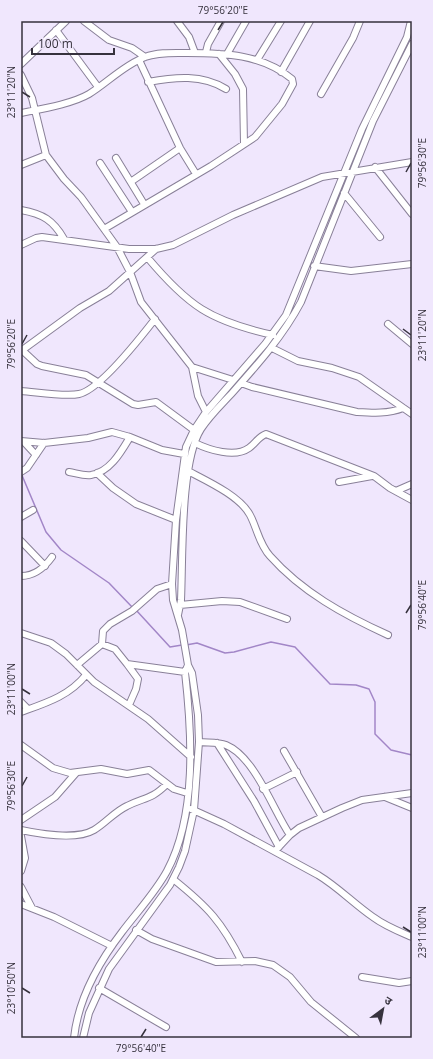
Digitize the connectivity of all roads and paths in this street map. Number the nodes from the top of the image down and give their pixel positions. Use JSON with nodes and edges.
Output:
{"nodes":[{"id":1,"x":66,"y":21,"type":"edge"},
{"id":2,"x":84,"y":21,"type":"edge"},
{"id":3,"x":177,"y":21,"type":"edge"},
{"id":4,"x":221,"y":21,"type":"edge"},
{"id":5,"x":246,"y":21,"type":"edge"},
{"id":6,"x":282,"y":21,"type":"edge"},
{"id":7,"x":310,"y":21,"type":"edge"},
{"id":8,"x":360,"y":21,"type":"edge"},
{"id":9,"x":411,"y":21,"type":"edge"},
{"id":10,"x":56,"y":30,"type":"junction"},
{"id":11,"x":412,"y":44,"type":"edge"},
{"id":12,"x":206,"y":52,"type":"junction"},
{"id":13,"x":196,"y":53,"type":"junction"},
{"id":14,"x":219,"y":54,"type":"junction"},
{"id":15,"x":227,"y":54,"type":"junction"},
{"id":16,"x":142,"y":58,"type":"junction"},
{"id":17,"x":257,"y":60,"type":"junction"},
{"id":18,"x":21,"y":64,"type":"edge"},
{"id":19,"x":281,"y":72,"type":"junction"},
{"id":20,"x":21,"y":75,"type":"edge"},
{"id":21,"x":21,"y":82,"type":"edge"},
{"id":22,"x":148,"y":82,"type":"junction"},
{"id":23,"x":28,"y":87,"type":"junction"},
{"id":24,"x":98,"y":87,"type":"junction"},
{"id":25,"x":226,"y":89,"type":"dead end"},
{"id":26,"x":321,"y":94,"type":"dead end"},
{"id":27,"x":35,"y":110,"type":"junction"},
{"id":28,"x":21,"y":113,"type":"edge"},
{"id":29,"x":244,"y":144,"type":"junction"},
{"id":30,"x":180,"y":148,"type":"junction"},
{"id":31,"x":46,"y":155,"type":"junction"},
{"id":32,"x":116,"y":158,"type":"dead end"},
{"id":33,"x":412,"y":162,"type":"edge"},
{"id":34,"x":100,"y":163,"type":"dead end"},
{"id":35,"x":21,"y":165,"type":"edge"},
{"id":36,"x":375,"y":168,"type":"junction"},
{"id":37,"x":353,"y":171,"type":"junction"},
{"id":38,"x":344,"y":172,"type":"junction"},
{"id":39,"x":196,"y":174,"type":"junction"},
{"id":40,"x":132,"y":181,"type":"junction"},
{"id":41,"x":344,"y":193,"type":"junction"},
{"id":42,"x":144,"y":204,"type":"junction"},
{"id":43,"x":21,"y":210,"type":"edge"},
{"id":44,"x":132,"y":212,"type":"junction"},
{"id":45,"x":412,"y":214,"type":"edge"},
{"id":46,"x":104,"y":229,"type":"junction"},
{"id":47,"x":380,"y":237,"type":"dead end"},
{"id":48,"x":64,"y":239,"type":"junction"},
{"id":49,"x":21,"y":246,"type":"edge"},
{"id":50,"x":117,"y":247,"type":"junction"},
{"id":51,"x":156,"y":249,"type":"junction"},
{"id":52,"x":147,"y":257,"type":"junction"},
{"id":53,"x":412,"y":264,"type":"edge"},
{"id":54,"x":314,"y":266,"type":"junction"},
{"id":55,"x":130,"y":272,"type":"junction"},
{"id":56,"x":155,"y":319,"type":"junction"},
{"id":57,"x":388,"y":324,"type":"dead end"},
{"id":58,"x":273,"y":335,"type":"junction"},
{"id":59,"x":412,"y":344,"type":"edge"},
{"id":60,"x":272,"y":348,"type":"junction"},
{"id":61,"x":22,"y":351,"type":"edge"},
{"id":62,"x":192,"y":367,"type":"junction"},
{"id":63,"x":233,"y":380,"type":"junction"},
{"id":64,"x":98,"y":383,"type":"junction"},
{"id":65,"x":241,"y":383,"type":"junction"},
{"id":66,"x":21,"y":391,"type":"edge"},
{"id":67,"x":403,"y":408,"type":"junction"},
{"id":68,"x":206,"y":412,"type":"junction"},
{"id":69,"x":412,"y":414,"type":"edge"},
{"id":70,"x":194,"y":430,"type":"junction"},
{"id":71,"x":130,"y":437,"type":"junction"},
{"id":72,"x":22,"y":441,"type":"edge"},
{"id":73,"x":44,"y":443,"type":"junction"},
{"id":74,"x":195,"y":443,"type":"junction"},
{"id":75,"x":184,"y":454,"type":"junction"},
{"id":76,"x":36,"y":455,"type":"junction"},
{"id":77,"x":188,"y":471,"type":"junction"},
{"id":78,"x":21,"y":472,"type":"edge"},
{"id":79,"x":69,"y":472,"type":"dead end"},
{"id":80,"x":97,"y":473,"type":"junction"},
{"id":81,"x":374,"y":476,"type":"junction"},
{"id":82,"x":338,"y":482,"type":"dead end"},
{"id":83,"x":412,"y":484,"type":"edge"},
{"id":84,"x":396,"y":491,"type":"junction"},
{"id":85,"x":412,"y":500,"type":"edge"},
{"id":86,"x":33,"y":510,"type":"dead end"},
{"id":87,"x":21,"y":517,"type":"edge"},
{"id":88,"x":176,"y":520,"type":"junction"},
{"id":89,"x":21,"y":541,"type":"edge"},
{"id":90,"x":52,"y":557,"type":"dead end"},
{"id":91,"x":46,"y":566,"type":"junction"},
{"id":92,"x":21,"y":576,"type":"edge"},
{"id":93,"x":172,"y":584,"type":"junction"},
{"id":94,"x":180,"y":605,"type":"junction"},
{"id":95,"x":178,"y":616,"type":"junction"},
{"id":96,"x":287,"y":619,"type":"dead end"},
{"id":97,"x":21,"y":633,"type":"edge"},
{"id":98,"x":388,"y":635,"type":"dead end"},
{"id":99,"x":102,"y":644,"type":"junction"},
{"id":100,"x":127,"y":664,"type":"junction"},
{"id":101,"x":77,"y":665,"type":"junction"},
{"id":102,"x":188,"y":665,"type":"junction"},
{"id":103,"x":185,"y":672,"type":"junction"},
{"id":104,"x":86,"y":675,"type":"junction"},
{"id":105,"x":21,"y":702,"type":"edge"},
{"id":106,"x":129,"y":705,"type":"junction"},
{"id":107,"x":28,"y":710,"type":"junction"},
{"id":108,"x":21,"y":712,"type":"edge"},
{"id":109,"x":199,"y":742,"type":"junction"},
{"id":110,"x":217,"y":743,"type":"junction"},
{"id":111,"x":21,"y":745,"type":"edge"},
{"id":112,"x":284,"y":751,"type":"dead end"},
{"id":113,"x":191,"y":757,"type":"junction"},
{"id":114,"x":297,"y":772,"type":"junction"},
{"id":115,"x":76,"y":773,"type":"junction"},
{"id":116,"x":167,"y":784,"type":"junction"},
{"id":117,"x":263,"y":789,"type":"junction"},
{"id":118,"x":412,"y":792,"type":"edge"},
{"id":119,"x":187,"y":793,"type":"junction"},
{"id":120,"x":383,"y":797,"type":"junction"},
{"id":121,"x":186,"y":807,"type":"junction"},
{"id":122,"x":412,"y":808,"type":"edge"},
{"id":123,"x":194,"y":810,"type":"junction"},
{"id":124,"x":322,"y":817,"type":"junction"},
{"id":125,"x":21,"y":820,"type":"edge"},
{"id":126,"x":21,"y":830,"type":"edge"},
{"id":127,"x":290,"y":835,"type":"junction"},
{"id":128,"x":21,"y":836,"type":"edge"},
{"id":129,"x":277,"y":849,"type":"junction"},
{"id":130,"x":21,"y":871,"type":"edge"},
{"id":131,"x":173,"y":879,"type":"junction"},
{"id":132,"x":21,"y":887,"type":"edge"},
{"id":133,"x":21,"y":904,"type":"edge"},
{"id":134,"x":32,"y":908,"type":"junction"},
{"id":135,"x":136,"y":930,"type":"junction"},
{"id":136,"x":412,"y":937,"type":"edge"},
{"id":137,"x":112,"y":946,"type":"junction"},
{"id":138,"x":242,"y":962,"type":"junction"},
{"id":139,"x":362,"y":977,"type":"dead end"},
{"id":140,"x":412,"y":981,"type":"edge"},
{"id":141,"x":99,"y":988,"type":"junction"},
{"id":142,"x":166,"y":1027,"type":"dead end"},
{"id":143,"x":74,"y":1038,"type":"edge"},
{"id":144,"x":83,"y":1038,"type":"edge"},
{"id":145,"x":356,"y":1038,"type":"edge"}],
"edges":[{"from":1,"to":10,"type":"street"},
{"from":2,"to":16,"type":"street"},
{"from":3,"to":13,"type":"street"},
{"from":4,"to":12,"type":"street"},
{"from":5,"to":15,"type":"street"},
{"from":6,"to":17,"type":"street"},
{"from":7,"to":19,"type":"street"},
{"from":8,"to":26,"type":"street"},
{"from":9,"to":38,"type":"street"},
{"from":10,"to":18,"type":"street"},
{"from":10,"to":24,"type":"street"},
{"from":11,"to":37,"type":"street"},
{"from":12,"to":13,"type":"street"},
{"from":12,"to":14,"type":"street"},
{"from":13,"to":16,"type":"street"},
{"from":14,"to":15,"type":"street"},
{"from":14,"to":29,"type":"street"},
{"from":15,"to":17,"type":"street"},
{"from":16,"to":22,"type":"street"},
{"from":16,"to":24,"type":"street"},
{"from":17,"to":19,"type":"street"},
{"from":19,"to":29,"type":"street"},
{"from":20,"to":23,"type":"street"},
{"from":21,"to":23,"type":"street"},
{"from":22,"to":25,"type":"street"},
{"from":22,"to":30,"type":"street"},
{"from":23,"to":27,"type":"street"},
{"from":24,"to":27,"type":"street"},
{"from":27,"to":28,"type":"street"},
{"from":27,"to":31,"type":"street"},
{"from":29,"to":39,"type":"street"},
{"from":30,"to":39,"type":"street"},
{"from":30,"to":40,"type":"street"},
{"from":31,"to":35,"type":"street"},
{"from":31,"to":46,"type":"street"},
{"from":32,"to":40,"type":"street"},
{"from":33,"to":36,"type":"street"},
{"from":34,"to":44,"type":"street"},
{"from":36,"to":37,"type":"street"},
{"from":36,"to":45,"type":"street"},
{"from":37,"to":38,"type":"street"},
{"from":37,"to":41,"type":"street"},
{"from":38,"to":51,"type":"street"},
{"from":38,"to":58,"type":"street"},
{"from":39,"to":42,"type":"street"},
{"from":40,"to":42,"type":"street"},
{"from":41,"to":47,"type":"street"},
{"from":41,"to":54,"type":"street"},
{"from":42,"to":44,"type":"street"},
{"from":43,"to":48,"type":"street"},
{"from":44,"to":46,"type":"street"},
{"from":46,"to":50,"type":"street"},
{"from":48,"to":49,"type":"street"},
{"from":48,"to":50,"type":"street"},
{"from":50,"to":51,"type":"street"},
{"from":50,"to":55,"type":"street"},
{"from":51,"to":52,"type":"street"},
{"from":52,"to":55,"type":"street"},
{"from":52,"to":58,"type":"street"},
{"from":53,"to":54,"type":"street"},
{"from":54,"to":60,"type":"street"},
{"from":55,"to":56,"type":"street"},
{"from":55,"to":61,"type":"street"},
{"from":56,"to":62,"type":"street"},
{"from":56,"to":64,"type":"street"},
{"from":57,"to":59,"type":"street"},
{"from":58,"to":63,"type":"street"},
{"from":60,"to":65,"type":"street"},
{"from":60,"to":67,"type":"street"},
{"from":61,"to":64,"type":"street"},
{"from":62,"to":63,"type":"street"},
{"from":62,"to":68,"type":"street"},
{"from":63,"to":68,"type":"street"},
{"from":64,"to":66,"type":"street"},
{"from":64,"to":70,"type":"street"},
{"from":65,"to":67,"type":"street"},
{"from":65,"to":74,"type":"street"},
{"from":67,"to":69,"type":"street"},
{"from":68,"to":70,"type":"street"},
{"from":70,"to":75,"type":"street"},
{"from":71,"to":73,"type":"street"},
{"from":71,"to":75,"type":"street"},
{"from":71,"to":80,"type":"street"},
{"from":72,"to":73,"type":"street"},
{"from":72,"to":76,"type":"street"},
{"from":73,"to":76,"type":"street"},
{"from":74,"to":77,"type":"street"},
{"from":74,"to":81,"type":"street"},
{"from":75,"to":88,"type":"street"},
{"from":76,"to":78,"type":"street"},
{"from":77,"to":94,"type":"street"},
{"from":77,"to":98,"type":"street"},
{"from":79,"to":80,"type":"street"},
{"from":80,"to":88,"type":"street"},
{"from":81,"to":82,"type":"street"},
{"from":81,"to":84,"type":"street"},
{"from":83,"to":84,"type":"street"},
{"from":84,"to":85,"type":"street"},
{"from":86,"to":87,"type":"street"},
{"from":88,"to":93,"type":"street"},
{"from":89,"to":91,"type":"street"},
{"from":90,"to":91,"type":"street"},
{"from":91,"to":92,"type":"street"},
{"from":93,"to":95,"type":"street"},
{"from":93,"to":99,"type":"street"},
{"from":94,"to":95,"type":"street"},
{"from":94,"to":96,"type":"street"},
{"from":95,"to":102,"type":"street"},
{"from":97,"to":101,"type":"street"},
{"from":99,"to":100,"type":"street"},
{"from":99,"to":101,"type":"street"},
{"from":100,"to":103,"type":"street"},
{"from":100,"to":106,"type":"street"},
{"from":101,"to":104,"type":"street"},
{"from":102,"to":103,"type":"street"},
{"from":102,"to":109,"type":"street"},
{"from":103,"to":113,"type":"street"},
{"from":104,"to":106,"type":"street"},
{"from":104,"to":107,"type":"street"},
{"from":105,"to":107,"type":"street"},
{"from":106,"to":113,"type":"street"},
{"from":107,"to":108,"type":"street"},
{"from":109,"to":110,"type":"street"},
{"from":109,"to":123,"type":"street"},
{"from":110,"to":117,"type":"street"},
{"from":110,"to":129,"type":"street"},
{"from":111,"to":115,"type":"street"},
{"from":112,"to":114,"type":"street"},
{"from":113,"to":119,"type":"street"},
{"from":114,"to":117,"type":"street"},
{"from":114,"to":124,"type":"street"},
{"from":115,"to":116,"type":"street"},
{"from":115,"to":125,"type":"street"},
{"from":116,"to":119,"type":"street"},
{"from":116,"to":126,"type":"street"},
{"from":117,"to":127,"type":"street"},
{"from":118,"to":120,"type":"street"},
{"from":119,"to":121,"type":"street"},
{"from":120,"to":122,"type":"street"},
{"from":120,"to":124,"type":"street"},
{"from":121,"to":123,"type":"street"},
{"from":121,"to":137,"type":"street"},
{"from":123,"to":129,"type":"street"},
{"from":123,"to":131,"type":"street"},
{"from":124,"to":127,"type":"street"},
{"from":127,"to":129,"type":"street"},
{"from":128,"to":130,"type":"street"},
{"from":129,"to":136,"type":"street"},
{"from":131,"to":135,"type":"street"},
{"from":131,"to":138,"type":"street"},
{"from":132,"to":134,"type":"street"},
{"from":133,"to":134,"type":"street"},
{"from":134,"to":137,"type":"street"},
{"from":135,"to":138,"type":"street"},
{"from":135,"to":141,"type":"street"},
{"from":137,"to":143,"type":"street"},
{"from":138,"to":145,"type":"street"},
{"from":139,"to":140,"type":"street"},
{"from":141,"to":142,"type":"street"},
{"from":141,"to":144,"type":"street"}]}
